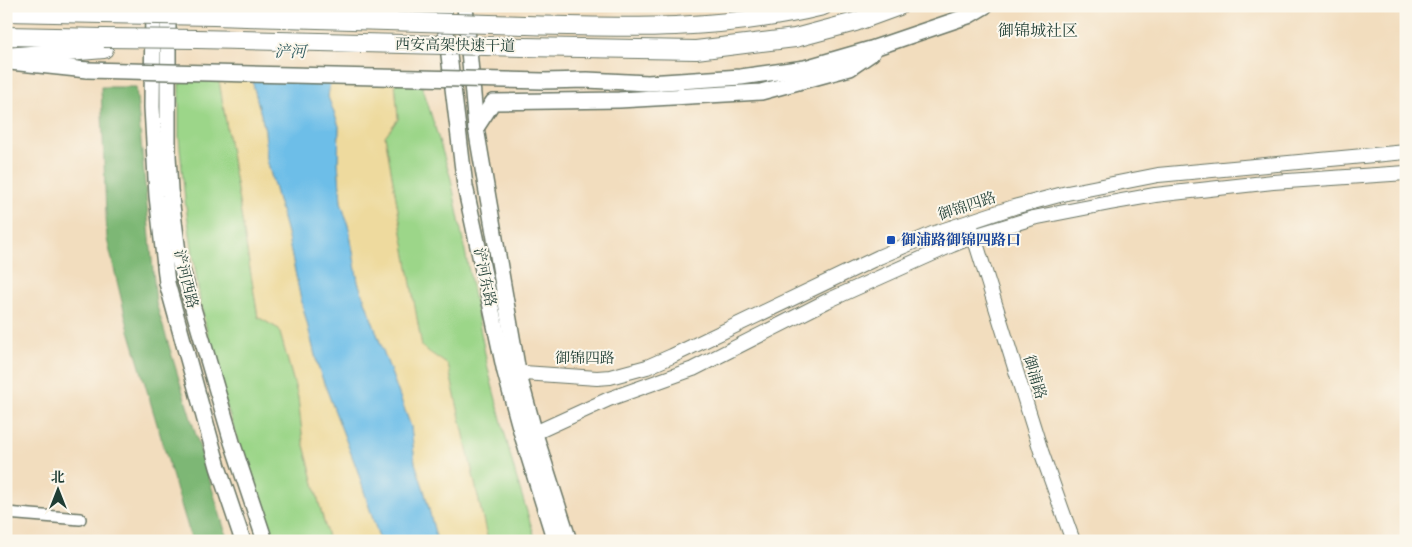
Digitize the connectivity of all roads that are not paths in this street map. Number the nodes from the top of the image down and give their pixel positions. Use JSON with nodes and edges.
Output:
{"nodes":[{"id":1,"x":153,"y":6,"type":"edge"},
{"id":2,"x":168,"y":6,"type":"edge"},
{"id":3,"x":443,"y":6,"type":"edge"},
{"id":4,"x":465,"y":6,"type":"edge"},
{"id":5,"x":823,"y":6,"type":"edge"},
{"id":6,"x":899,"y":6,"type":"edge"},
{"id":7,"x":985,"y":6,"type":"edge"},
{"id":8,"x":103,"y":10,"type":"edge"},
{"id":9,"x":6,"y":12,"type":"edge"},
{"id":10,"x":6,"y":36,"type":"edge"},
{"id":11,"x":104,"y":44,"type":"junction"},
{"id":12,"x":885,"y":44,"type":"junction"},
{"id":13,"x":6,"y":57,"type":"edge"},
{"id":14,"x":6,"y":61,"type":"edge"},
{"id":15,"x":476,"y":128,"type":"junction"},
{"id":16,"x":1406,"y":152,"type":"edge"},
{"id":17,"x":1406,"y":173,"type":"edge"},
{"id":18,"x":969,"y":222,"type":"junction"},
{"id":19,"x":974,"y":236,"type":"junction"},
{"id":20,"x":512,"y":372,"type":"junction"},
{"id":21,"x":529,"y":436,"type":"junction"},
{"id":22,"x":6,"y":513,"type":"edge"},
{"id":23,"x":80,"y":519,"type":"dead end"},
{"id":24,"x":243,"y":541,"type":"edge"},
{"id":25,"x":265,"y":541,"type":"edge"},
{"id":26,"x":556,"y":541,"type":"edge"},
{"id":27,"x":569,"y":541,"type":"edge"},
{"id":28,"x":1073,"y":541,"type":"edge"}],
"edges":[{"from":1,"to":24,"type":"main road","name":"浐河西路"},
{"from":2,"to":25,"type":"main road","name":"浐河西路"},
{"from":3,"to":20,"type":"main road","name":"浐河东路"},
{"from":4,"to":15,"type":"main road","name":"浐河东路"},
{"from":5,"to":8,"type":"highway","name":"西安高架快速干道","bridge":true},
{"from":6,"to":11,"type":"highway","name":"西安高架快速干道","bridge":true},
{"from":7,"to":12,"type":"main road"},
{"from":8,"to":9,"type":"highway","name":"西安高架快速干道"},
{"from":10,"to":11,"type":"highway","name":"西安高架快速干道"},
{"from":11,"to":13,"type":"highway"},
{"from":12,"to":14,"type":"main road","bridge":true},
{"from":12,"to":15,"type":"main road"},
{"from":15,"to":20,"type":"main road","name":"浐河东路"},
{"from":16,"to":18,"type":"street","name":"御锦四路"},
{"from":17,"to":19,"type":"street","name":"御锦四路"},
{"from":18,"to":19,"type":"street","name":"御浦路"},
{"from":18,"to":20,"type":"street","name":"御锦四路"},
{"from":19,"to":21,"type":"street","name":"御锦四路"},
{"from":19,"to":28,"type":"street","name":"御浦路"},
{"from":20,"to":21,"type":"main road","name":"浐河东路"},
{"from":21,"to":26,"type":"main road","name":"浐河东路"},
{"from":21,"to":27,"type":"main road","name":"浐河东路"},
{"from":22,"to":23,"type":"street"}]}
